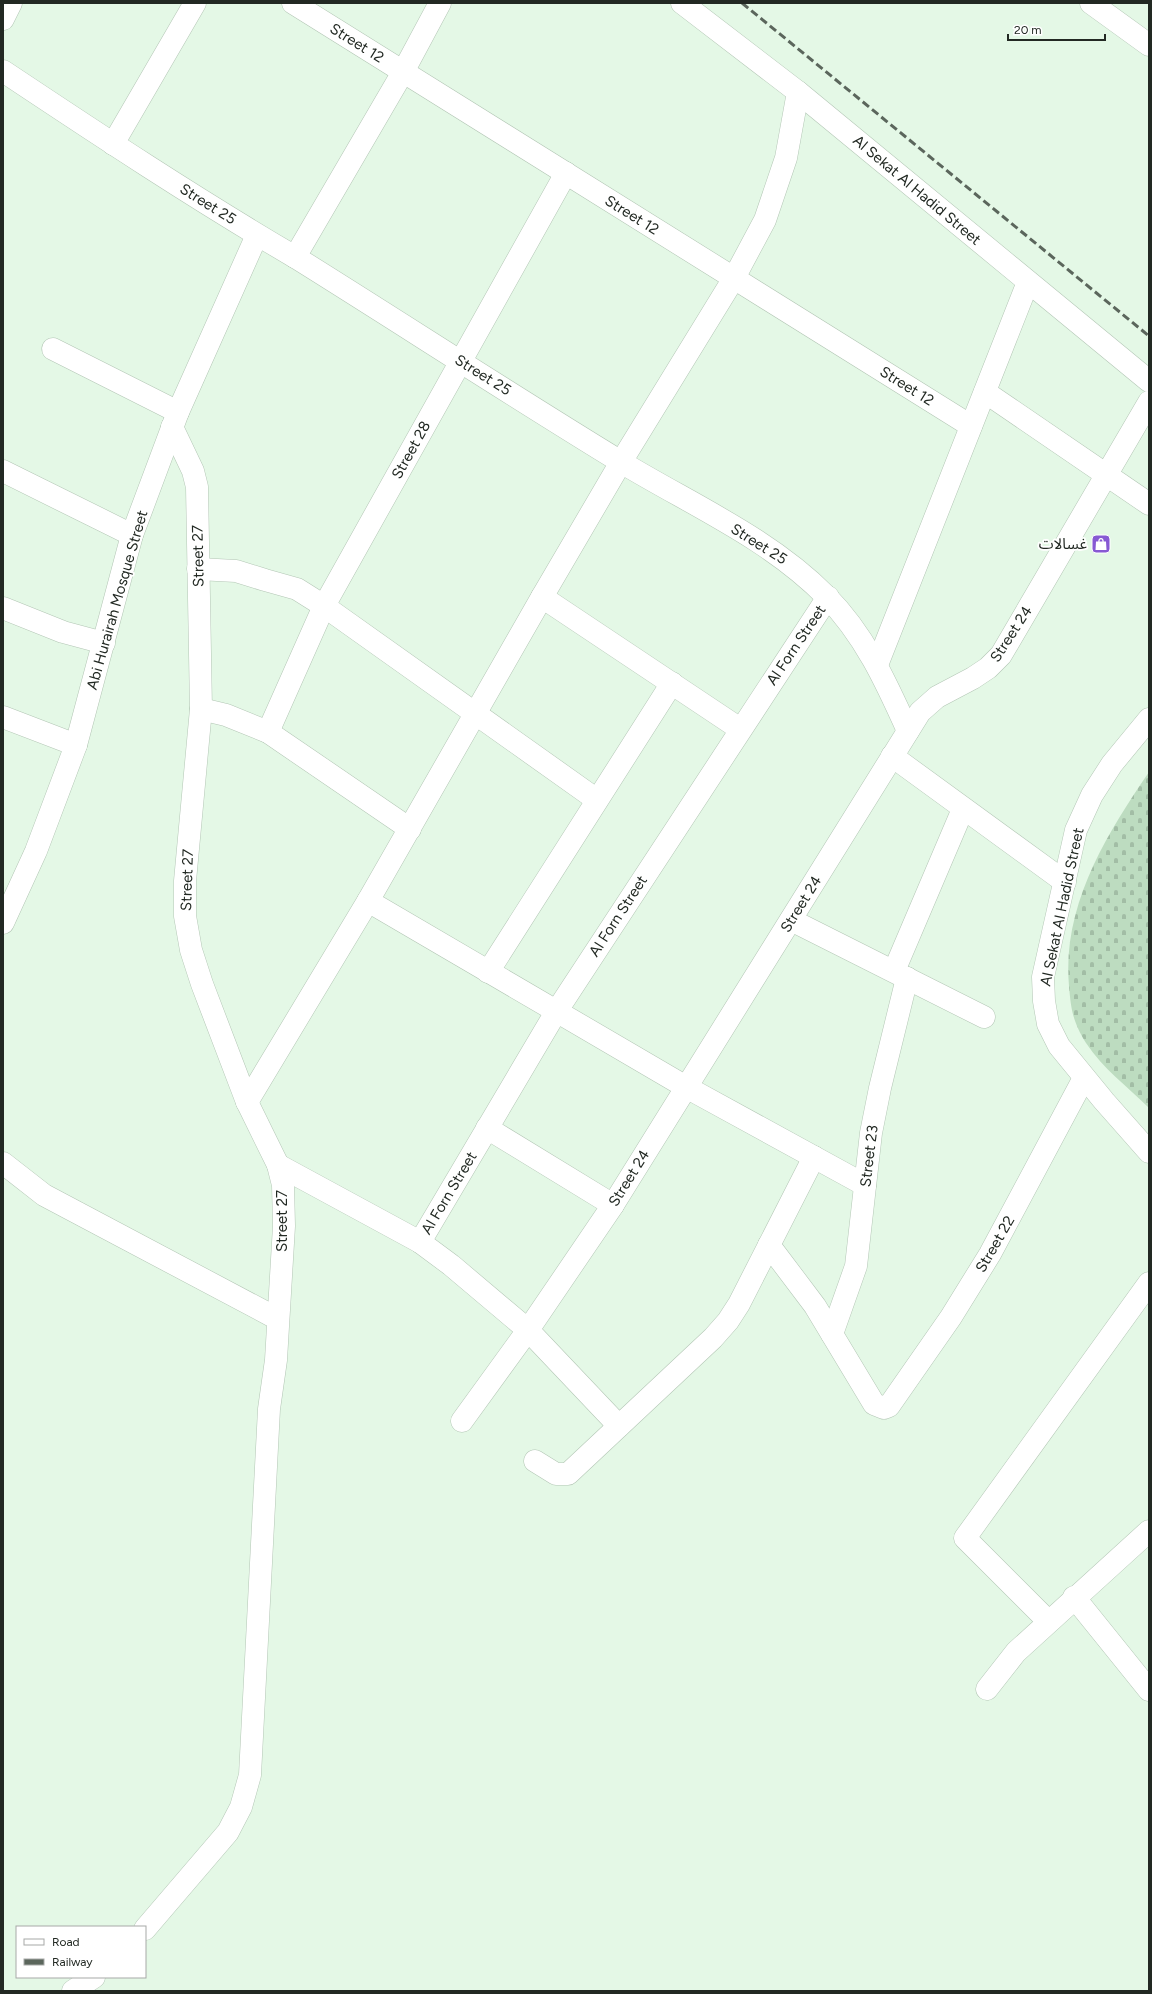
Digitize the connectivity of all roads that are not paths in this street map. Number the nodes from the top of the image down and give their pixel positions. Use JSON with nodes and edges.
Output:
{"nodes":[{"id":1,"x":11,"y":3,"type":"edge"},
{"id":2,"x":195,"y":3,"type":"edge"},
{"id":3,"x":293,"y":3,"type":"edge"},
{"id":4,"x":440,"y":3,"type":"edge"},
{"id":5,"x":682,"y":3,"type":"edge"},
{"id":6,"x":1091,"y":3,"type":"edge"},
{"id":7,"x":3,"y":19,"type":"edge"},
{"id":8,"x":1149,"y":45,"type":"edge"},
{"id":9,"x":3,"y":71,"type":"edge"},
{"id":10,"x":403,"y":72,"type":"junction"},
{"id":11,"x":798,"y":92,"type":"junction"},
{"id":12,"x":113,"y":144,"type":"junction"},
{"id":13,"x":566,"y":174,"type":"junction"},
{"id":14,"x":257,"y":235,"type":"junction"},
{"id":15,"x":295,"y":257,"type":"junction"},
{"id":16,"x":734,"y":278,"type":"junction"},
{"id":17,"x":1028,"y":282,"type":"junction"},
{"id":18,"x":53,"y":349,"type":"dead end"},
{"id":19,"x":461,"y":361,"type":"junction"},
{"id":20,"x":1149,"y":381,"type":"edge"},
{"id":21,"x":985,"y":392,"type":"junction"},
{"id":22,"x":1149,"y":402,"type":"edge"},
{"id":23,"x":175,"y":420,"type":"junction"},
{"id":24,"x":971,"y":426,"type":"junction"},
{"id":25,"x":621,"y":462,"type":"junction"},
{"id":26,"x":3,"y":471,"type":"edge"},
{"id":27,"x":1106,"y":475,"type":"junction"},
{"id":28,"x":1149,"y":504,"type":"edge"},
{"id":29,"x":132,"y":535,"type":"junction"},
{"id":30,"x":198,"y":569,"type":"junction"},
{"id":31,"x":542,"y":597,"type":"junction"},
{"id":32,"x":828,"y":597,"type":"junction"},
{"id":33,"x":324,"y":606,"type":"junction"},
{"id":34,"x":3,"y":608,"type":"edge"},
{"id":35,"x":104,"y":643,"type":"junction"},
{"id":36,"x":877,"y":665,"type":"junction"},
{"id":37,"x":672,"y":683,"type":"junction"},
{"id":38,"x":201,"y":709,"type":"junction"},
{"id":39,"x":475,"y":714,"type":"junction"},
{"id":40,"x":3,"y":717,"type":"edge"},
{"id":41,"x":1149,"y":719,"type":"edge"},
{"id":42,"x":740,"y":729,"type":"junction"},
{"id":43,"x":908,"y":731,"type":"junction"},
{"id":44,"x":268,"y":732,"type":"junction"},
{"id":45,"x":76,"y":745,"type":"junction"},
{"id":46,"x":892,"y":756,"type":"junction"},
{"id":47,"x":597,"y":800,"type":"junction"},
{"id":48,"x":963,"y":809,"type":"junction"},
{"id":49,"x":410,"y":829,"type":"junction"},
{"id":50,"x":1065,"y":882,"type":"junction"},
{"id":51,"x":368,"y":901,"type":"junction"},
{"id":52,"x":791,"y":920,"type":"junction"},
{"id":53,"x":3,"y":923,"type":"edge"},
{"id":54,"x":488,"y":972,"type":"junction"},
{"id":55,"x":900,"y":975,"type":"junction"},
{"id":56,"x":556,"y":1012,"type":"junction"},
{"id":57,"x":984,"y":1017,"type":"dead end"},
{"id":58,"x":1084,"y":1078,"type":"junction"},
{"id":59,"x":686,"y":1087,"type":"junction"},
{"id":60,"x":247,"y":1102,"type":"junction"},
{"id":61,"x":487,"y":1128,"type":"junction"},
{"id":62,"x":1149,"y":1152,"type":"edge"},
{"id":63,"x":814,"y":1157,"type":"junction"},
{"id":64,"x":3,"y":1163,"type":"edge"},
{"id":65,"x":278,"y":1165,"type":"junction"},
{"id":66,"x":865,"y":1185,"type":"junction"},
{"id":67,"x":613,"y":1205,"type":"junction"},
{"id":68,"x":420,"y":1242,"type":"junction"},
{"id":69,"x":769,"y":1245,"type":"junction"},
{"id":70,"x":1149,"y":1283,"type":"edge"},
{"id":71,"x":278,"y":1319,"type":"junction"},
{"id":72,"x":528,"y":1330,"type":"junction"},
{"id":73,"x":832,"y":1334,"type":"junction"},
{"id":74,"x":462,"y":1421,"type":"dead end"},
{"id":75,"x":619,"y":1426,"type":"junction"},
{"id":76,"x":535,"y":1461,"type":"dead end"},
{"id":77,"x":1149,"y":1531,"type":"edge"},
{"id":78,"x":1074,"y":1597,"type":"junction"},
{"id":79,"x":1048,"y":1621,"type":"junction"},
{"id":80,"x":987,"y":1689,"type":"dead end"},
{"id":81,"x":1149,"y":1690,"type":"edge"},
{"id":82,"x":146,"y":1927,"type":"edge"},
{"id":83,"x":92,"y":1978,"type":"edge"},
{"id":84,"x":73,"y":1991,"type":"edge"}],
"edges":[{"from":1,"to":7,"type":"street"},
{"from":2,"to":12,"type":"street"},
{"from":3,"to":10,"type":"street","name":"Street 12"},
{"from":4,"to":10,"type":"street"},
{"from":5,"to":11,"type":"street","name":"Al Sekat Al Hadid Street"},
{"from":6,"to":8,"type":"street"},
{"from":9,"to":12,"type":"street","name":"Street 25"},
{"from":10,"to":13,"type":"street","name":"Street 12"},
{"from":10,"to":15,"type":"street"},
{"from":11,"to":16,"type":"street"},
{"from":11,"to":17,"type":"street","name":"Al Sekat Al Hadid Street"},
{"from":12,"to":14,"type":"street","name":"Street 25"},
{"from":13,"to":16,"type":"street","name":"Street 12"},
{"from":13,"to":19,"type":"street","name":"Street 28"},
{"from":14,"to":15,"type":"street","name":"Street 25"},
{"from":14,"to":23,"type":"street","name":"Abi Hurairah Mosque Street"},
{"from":15,"to":19,"type":"street","name":"Street 25"},
{"from":16,"to":24,"type":"street","name":"Street 12"},
{"from":16,"to":25,"type":"street"},
{"from":17,"to":20,"type":"street","name":"Al Sekat Al Hadid Street"},
{"from":17,"to":21,"type":"street"},
{"from":18,"to":23,"type":"street"},
{"from":19,"to":25,"type":"street","name":"Street 25"},
{"from":19,"to":33,"type":"street","name":"Street 28"},
{"from":21,"to":24,"type":"street"},
{"from":21,"to":27,"type":"street"},
{"from":22,"to":27,"type":"street","name":"Street 24"},
{"from":23,"to":29,"type":"street","name":"Abi Hurairah Mosque Street"},
{"from":23,"to":30,"type":"street","name":"Street 27"},
{"from":24,"to":36,"type":"street"},
{"from":25,"to":31,"type":"street"},
{"from":25,"to":32,"type":"street","name":"Street 25"},
{"from":26,"to":29,"type":"street"},
{"from":27,"to":28,"type":"street"},
{"from":27,"to":43,"type":"street","name":"Street 24"},
{"from":29,"to":35,"type":"street","name":"Abi Hurairah Mosque Street"},
{"from":30,"to":33,"type":"street"},
{"from":30,"to":38,"type":"street","name":"Street 27"},
{"from":31,"to":37,"type":"street"},
{"from":31,"to":39,"type":"street"},
{"from":32,"to":36,"type":"street","name":"Street 25"},
{"from":32,"to":42,"type":"street","name":"Al Forn Street"},
{"from":33,"to":39,"type":"street"},
{"from":33,"to":44,"type":"street","name":"Street 28"},
{"from":34,"to":35,"type":"street"},
{"from":35,"to":45,"type":"street","name":"Abi Hurairah Mosque Street"},
{"from":36,"to":43,"type":"street","name":"Street 25"},
{"from":37,"to":42,"type":"street"},
{"from":37,"to":47,"type":"street"},
{"from":38,"to":44,"type":"street"},
{"from":38,"to":60,"type":"street","name":"Street 27"},
{"from":39,"to":47,"type":"street"},
{"from":39,"to":49,"type":"street"},
{"from":40,"to":45,"type":"street"},
{"from":41,"to":50,"type":"street","name":"Al Sekat Al Hadid Street"},
{"from":42,"to":56,"type":"street","name":"Al Forn Street"},
{"from":43,"to":46,"type":"street","name":"Street 24"},
{"from":44,"to":49,"type":"street"},
{"from":45,"to":53,"type":"street","name":"Abi Hurairah Mosque Street"},
{"from":46,"to":48,"type":"street"},
{"from":46,"to":52,"type":"street","name":"Street 24"},
{"from":47,"to":54,"type":"street"},
{"from":48,"to":50,"type":"street"},
{"from":48,"to":55,"type":"street","name":"Street 23"},
{"from":49,"to":51,"type":"street"},
{"from":50,"to":58,"type":"street","name":"Al Sekat Al Hadid Street"},
{"from":51,"to":54,"type":"street"},
{"from":51,"to":60,"type":"street"},
{"from":52,"to":55,"type":"street"},
{"from":52,"to":59,"type":"street","name":"Street 24"},
{"from":54,"to":56,"type":"street"},
{"from":55,"to":57,"type":"street"},
{"from":55,"to":66,"type":"street","name":"Street 23"},
{"from":56,"to":59,"type":"street"},
{"from":56,"to":61,"type":"street","name":"Al Forn Street"},
{"from":58,"to":62,"type":"street","name":"Al Sekat Al Hadid Street"},
{"from":58,"to":73,"type":"street","name":"Street 22"},
{"from":59,"to":63,"type":"street"},
{"from":59,"to":67,"type":"street","name":"Street 24"},
{"from":60,"to":65,"type":"street","name":"Street 27"},
{"from":61,"to":67,"type":"street"},
{"from":61,"to":68,"type":"street","name":"Al Forn Street"},
{"from":63,"to":66,"type":"street"},
{"from":63,"to":69,"type":"street"},
{"from":64,"to":71,"type":"street"},
{"from":65,"to":68,"type":"street"},
{"from":65,"to":71,"type":"street","name":"Street 27"},
{"from":66,"to":73,"type":"street","name":"Street 23"},
{"from":67,"to":72,"type":"street","name":"Street 24"},
{"from":68,"to":72,"type":"street"},
{"from":69,"to":73,"type":"street"},
{"from":69,"to":75,"type":"street"},
{"from":70,"to":79,"type":"street"},
{"from":71,"to":82,"type":"street","name":"Street 27"},
{"from":72,"to":74,"type":"street","name":"Street 24"},
{"from":72,"to":75,"type":"street"},
{"from":75,"to":76,"type":"street"},
{"from":77,"to":78,"type":"street"},
{"from":78,"to":79,"type":"street"},
{"from":78,"to":81,"type":"street"},
{"from":79,"to":80,"type":"street"},
{"from":83,"to":84,"type":"street"}]}
